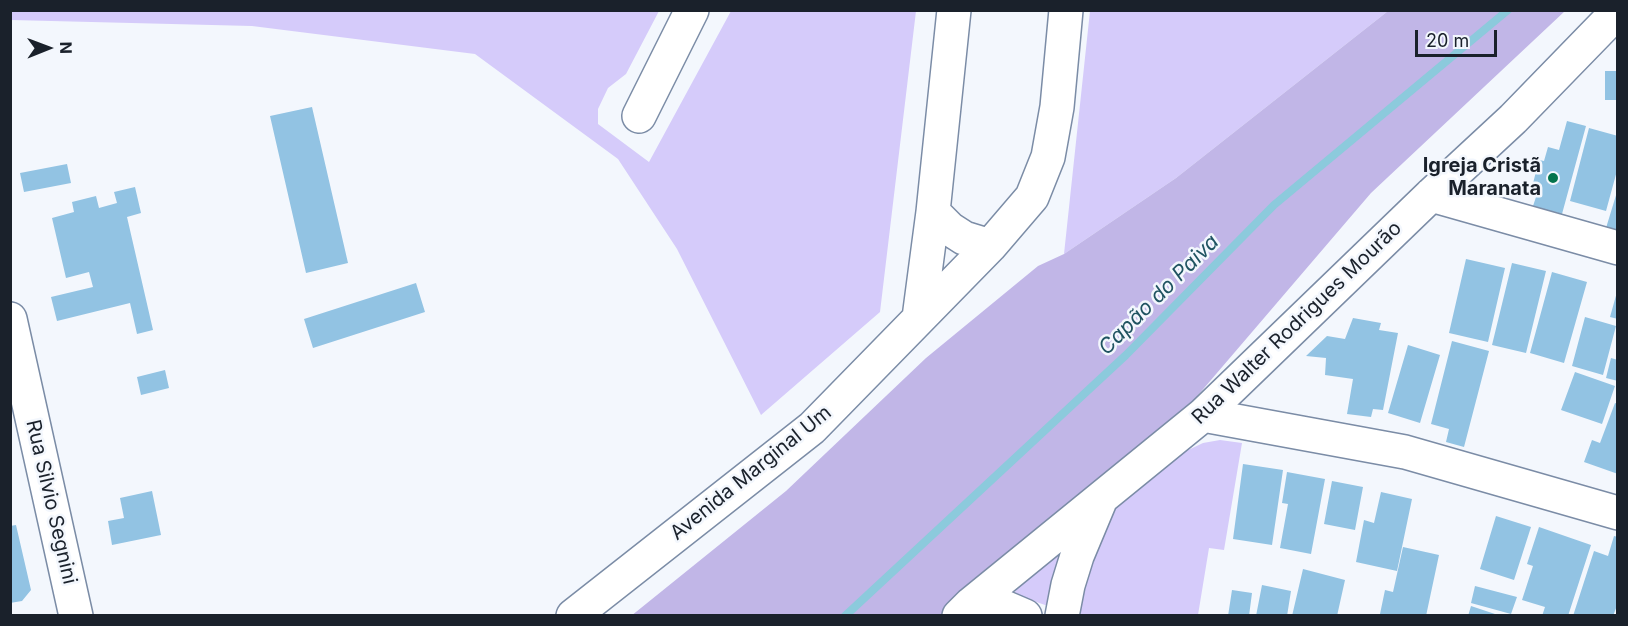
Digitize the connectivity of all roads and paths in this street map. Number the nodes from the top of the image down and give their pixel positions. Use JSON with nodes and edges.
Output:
{"nodes":[{"id":1,"x":693,"y":10,"type":"edge"},
{"id":2,"x":954,"y":10,"type":"edge"},
{"id":3,"x":1066,"y":10,"type":"edge"},
{"id":4,"x":1617,"y":10,"type":"edge"},
{"id":5,"x":639,"y":116,"type":"dead end"},
{"id":6,"x":1431,"y":195,"type":"junction"},
{"id":7,"x":933,"y":212,"type":"junction"},
{"id":8,"x":990,"y":246,"type":"junction"},
{"id":9,"x":1617,"y":248,"type":"edge"},
{"id":10,"x":919,"y":318,"type":"junction"},
{"id":11,"x":10,"y":319,"type":"edge"},
{"id":12,"x":1203,"y":415,"type":"junction"},
{"id":13,"x":1102,"y":497,"type":"junction"},
{"id":14,"x":1617,"y":513,"type":"edge"},
{"id":15,"x":965,"y":610,"type":"edge"},
{"id":16,"x":76,"y":615,"type":"edge"},
{"id":17,"x":573,"y":615,"type":"edge"},
{"id":18,"x":1025,"y":615,"type":"edge"},
{"id":19,"x":1062,"y":615,"type":"edge"}],
"edges":[{"from":1,"to":5,"type":"street"},
{"from":2,"to":7,"type":"street"},
{"from":3,"to":8,"type":"street","name":"Avenida Marginal Um"},
{"from":4,"to":6,"type":"street","name":"Rua Walter Rodrigues Mourão"},
{"from":6,"to":9,"type":"street"},
{"from":6,"to":12,"type":"street","name":"Rua Walter Rodrigues Mourão"},
{"from":7,"to":8,"type":"street"},
{"from":7,"to":10,"type":"street"},
{"from":8,"to":10,"type":"street","name":"Avenida Marginal Um"},
{"from":10,"to":17,"type":"street","name":"Avenida Marginal Um"},
{"from":11,"to":16,"type":"street","name":"Rua Silvio Segnini"},
{"from":12,"to":13,"type":"street","name":"Rua Walter Rodrigues Mourão"},
{"from":12,"to":14,"type":"street"},
{"from":13,"to":15,"type":"street","name":"Rua Walter Rodrigues Mourão"},
{"from":13,"to":19,"type":"street"},
{"from":15,"to":18,"type":"street"}]}
